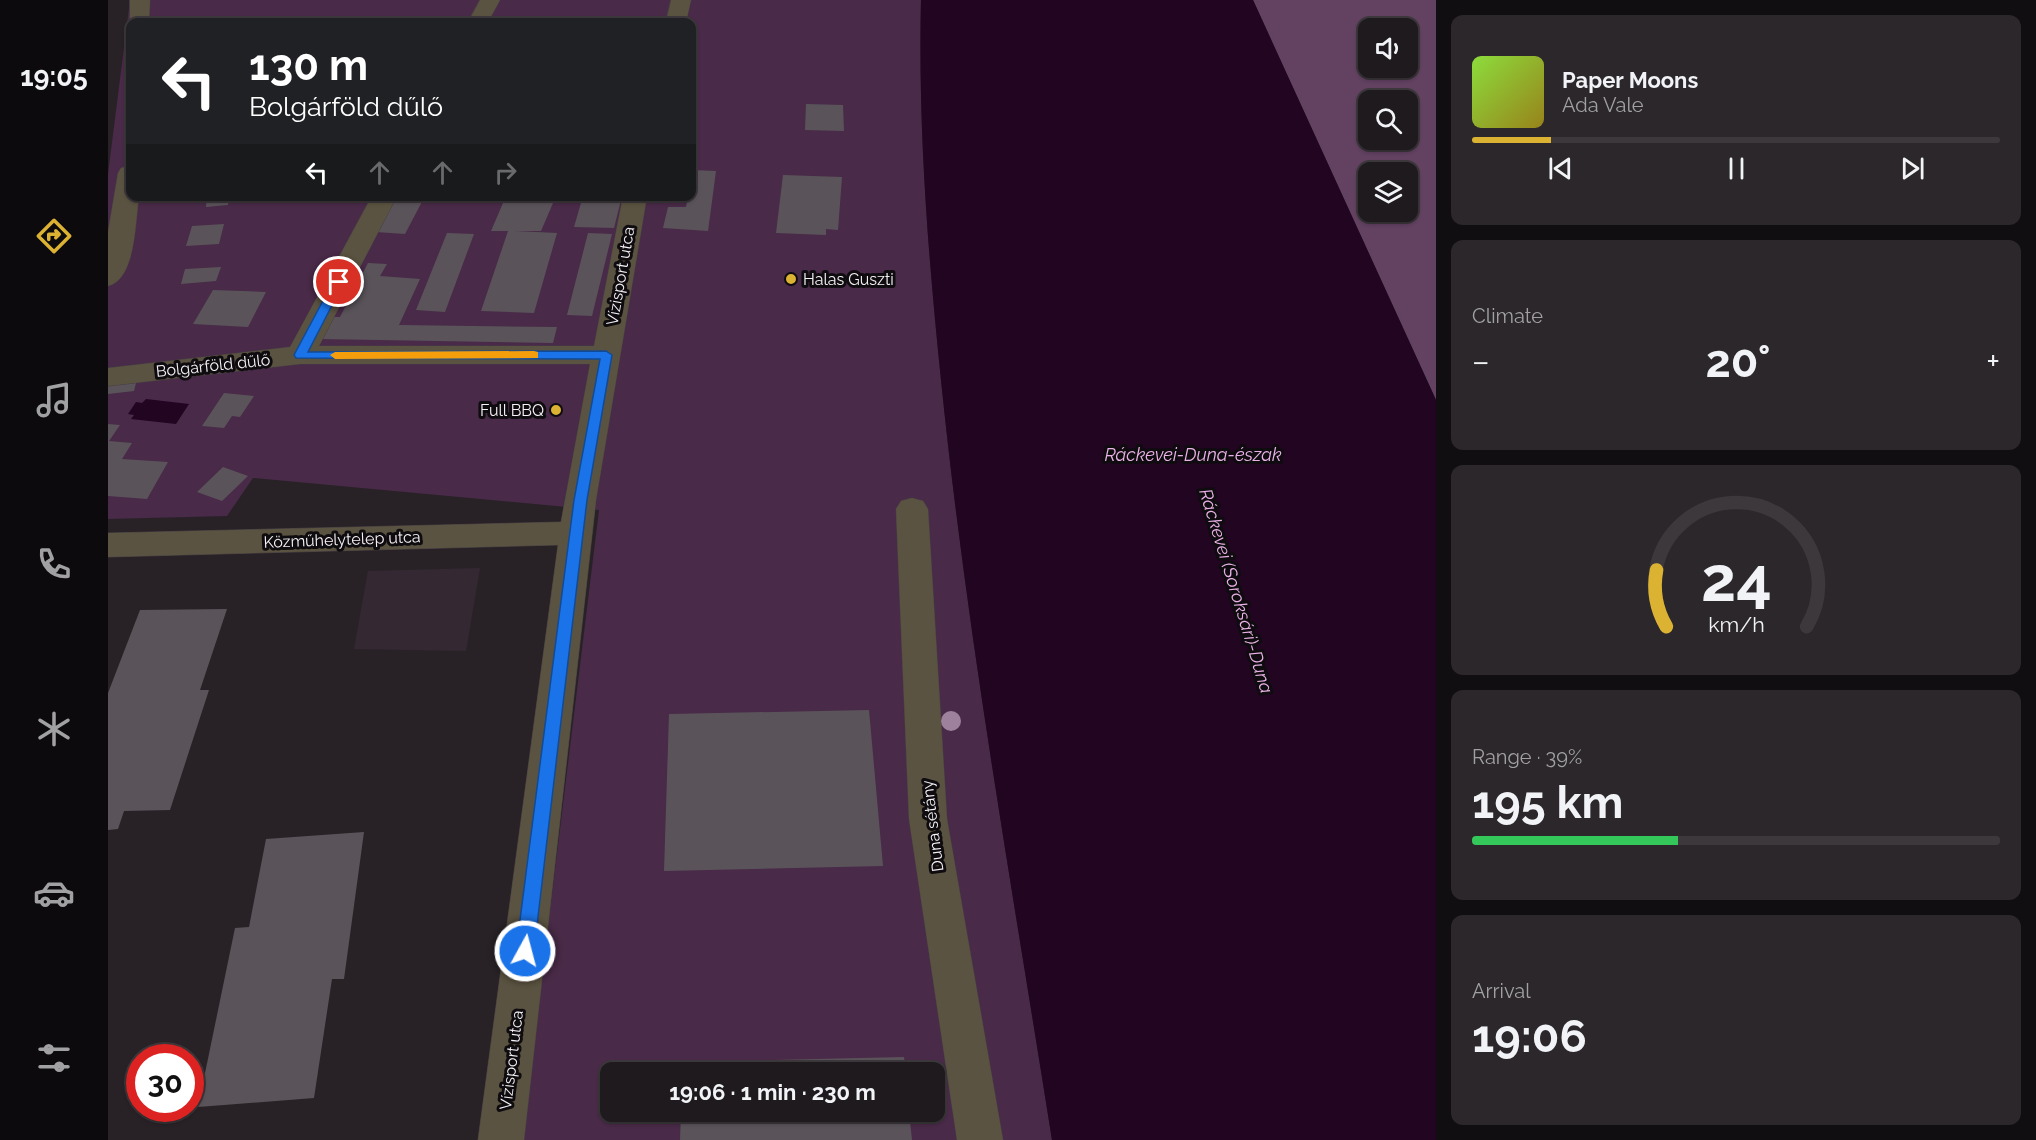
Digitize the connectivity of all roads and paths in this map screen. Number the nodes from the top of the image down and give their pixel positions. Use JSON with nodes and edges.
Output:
{"nodes":[{"id":1,"x":140,"y":0,"type":"edge"},
{"id":2,"x":490,"y":0,"type":"edge"},
{"id":3,"x":681,"y":0,"type":"edge"},
{"id":4,"x":139,"y":18,"type":"edge"},
{"id":5,"x":480,"y":18,"type":"edge"},
{"id":6,"x":677,"y":18,"type":"edge"},
{"id":7,"x":126,"y":199,"type":"edge"},
{"id":8,"x":382,"y":201,"type":"edge"},
{"id":9,"x":635,"y":201,"type":"edge"},
{"id":10,"x":108,"y":278,"type":"edge"},
{"id":11,"x":300,"y":355,"type":"junction"},
{"id":12,"x":606,"y":355,"type":"junction"},
{"id":13,"x":108,"y":377,"type":"edge"},
{"id":14,"x":912,"y":509,"type":"dead end"},
{"id":15,"x":576,"y":533,"type":"junction"},
{"id":16,"x":108,"y":545,"type":"edge"},
{"id":17,"x":501,"y":1140,"type":"edge"},
{"id":18,"x":980,"y":1140,"type":"edge"}],
"edges":[{"from":1,"to":4,"type":"street"},
{"from":2,"to":5,"type":"street"},
{"from":3,"to":6,"type":"street"},
{"from":7,"to":10,"type":"street"},
{"from":8,"to":11,"type":"street"},
{"from":9,"to":12,"type":"street","name":"Vízisport utca"},
{"from":11,"to":12,"type":"street","name":"Bolgárföld dűlő"},
{"from":11,"to":13,"type":"street","name":"Bolgárföld dűlő"},
{"from":12,"to":15,"type":"street","name":"Vízisport utca"},
{"from":14,"to":18,"type":"street","name":"Duna sétány"},
{"from":15,"to":16,"type":"street","name":"Közműhelytelep utca"},
{"from":15,"to":17,"type":"street","name":"Vízisport utca"}]}
